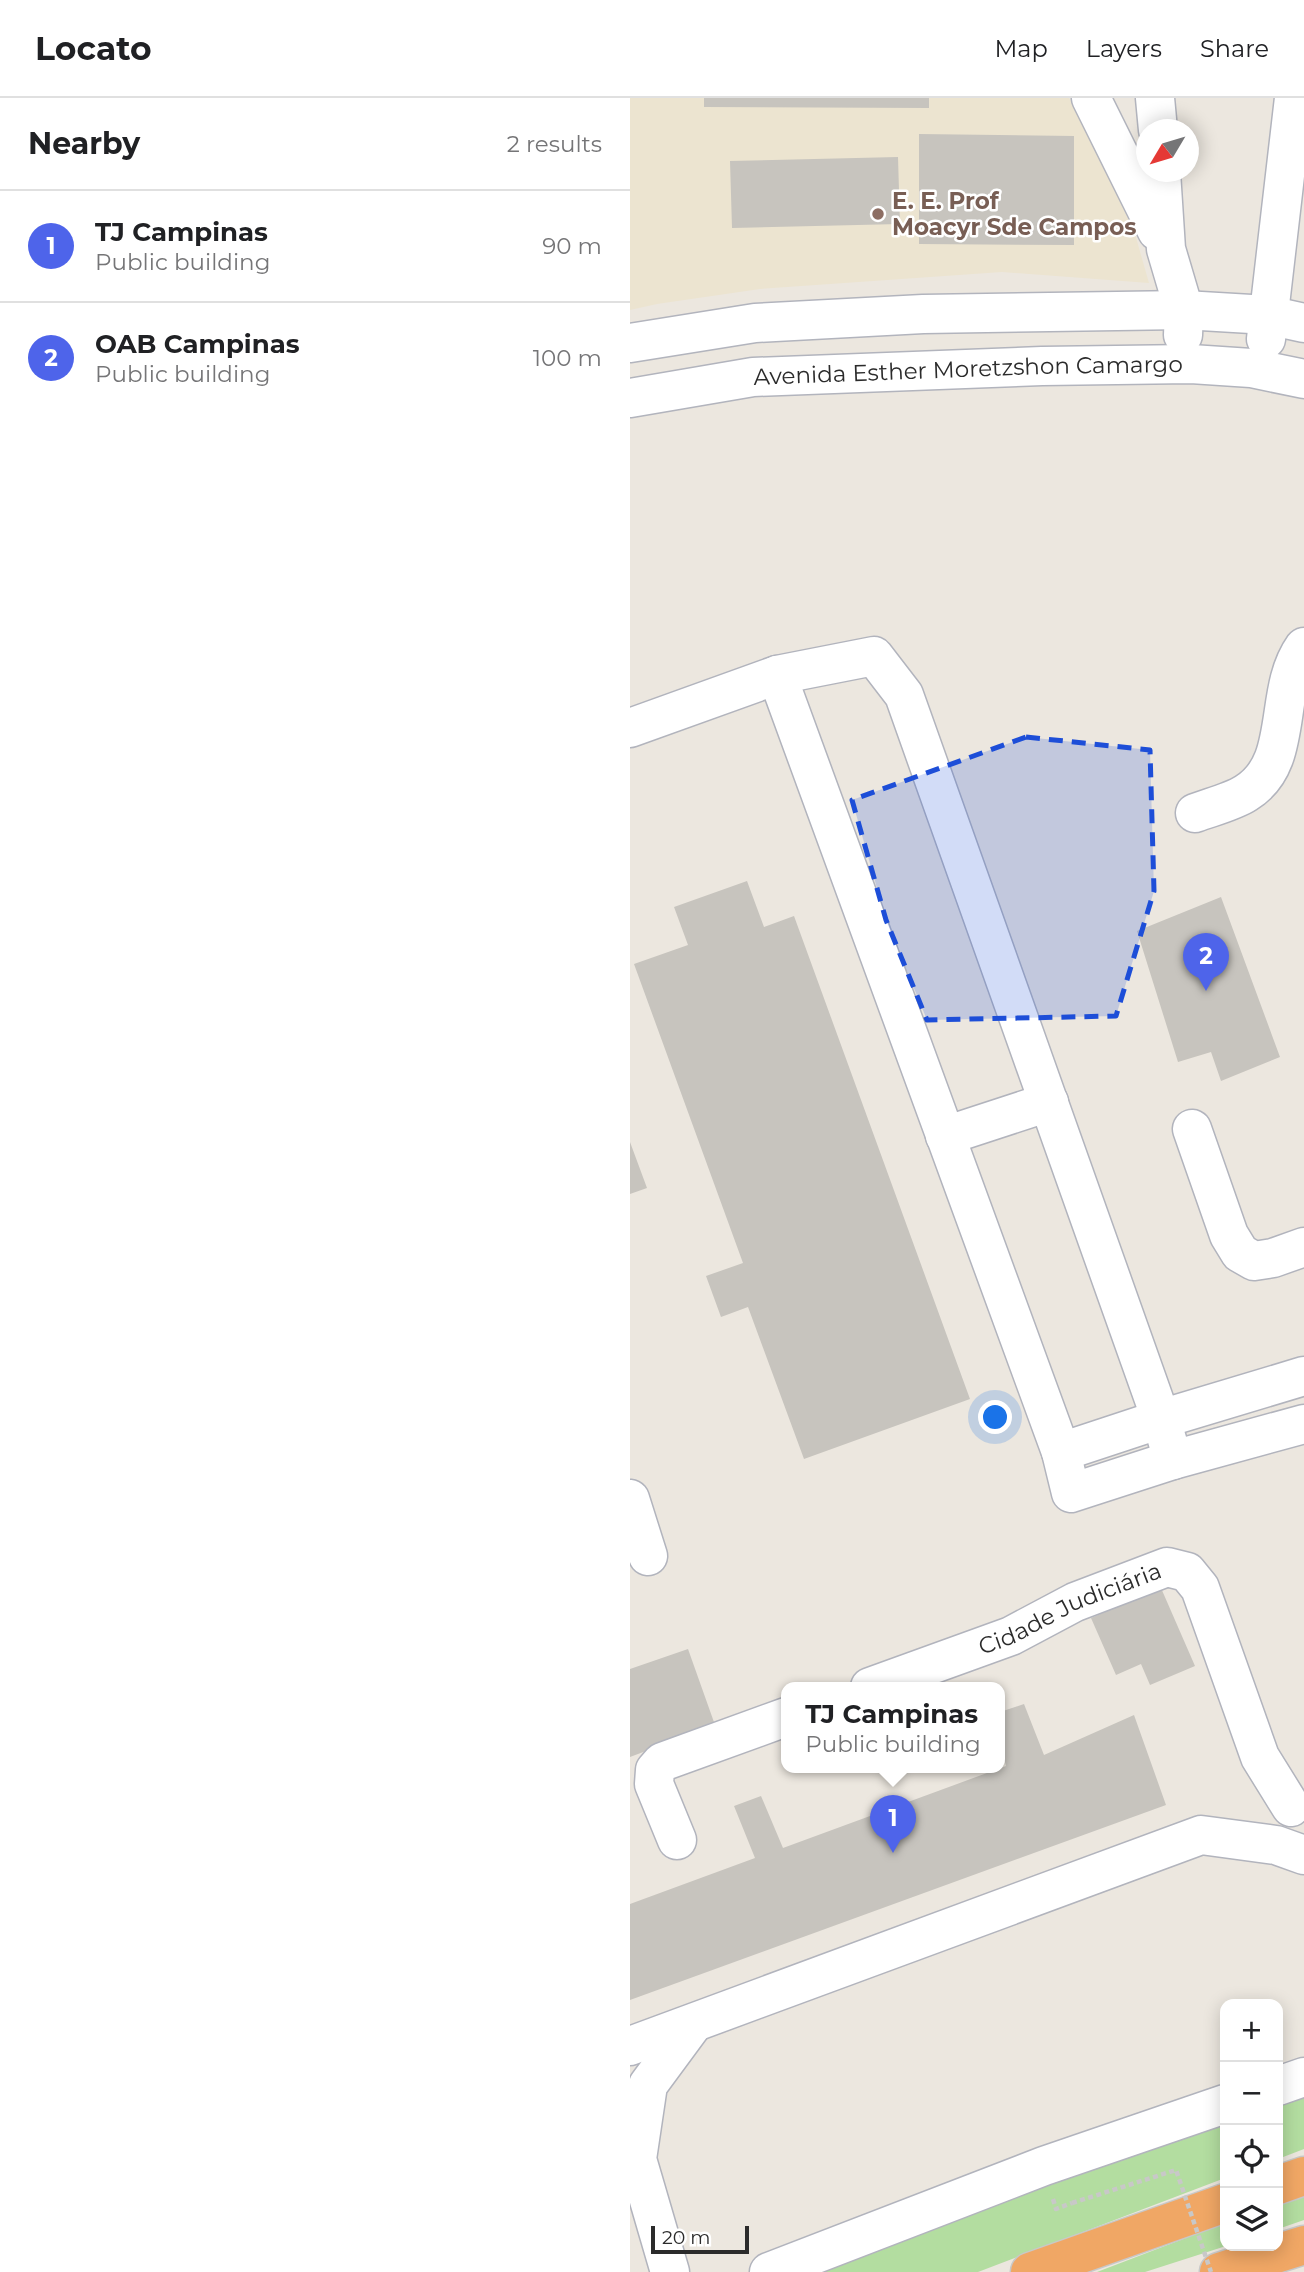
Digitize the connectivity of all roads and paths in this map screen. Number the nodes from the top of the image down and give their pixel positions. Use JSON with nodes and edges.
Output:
{"nodes":[{"id":1,"x":1091,"y":98,"type":"edge"},
{"id":2,"x":1155,"y":98,"type":"edge"},
{"id":3,"x":1294,"y":98,"type":"edge"},
{"id":4,"x":1157,"y":119,"type":"edge"},
{"id":5,"x":1162,"y":182,"type":"edge"},
{"id":6,"x":1166,"y":249,"type":"junction"},
{"id":7,"x":1184,"y":310,"type":"junction"},
{"id":8,"x":1286,"y":319,"type":"edge"},
{"id":9,"x":630,"y":343,"type":"edge"},
{"id":10,"x":1191,"y":364,"type":"junction"},
{"id":11,"x":1251,"y":368,"type":"junction"},
{"id":12,"x":1304,"y":379,"type":"edge"},
{"id":13,"x":630,"y":398,"type":"edge"},
{"id":14,"x":1304,"y":648,"type":"edge"},
{"id":15,"x":777,"y":675,"type":"junction"},
{"id":16,"x":630,"y":728,"type":"edge"},
{"id":17,"x":1195,"y":813,"type":"dead end"},
{"id":18,"x":1049,"y":1102,"type":"junction"},
{"id":19,"x":1192,"y":1129,"type":"dead end"},
{"id":20,"x":945,"y":1136,"type":"junction"},
{"id":21,"x":1304,"y":1247,"type":"edge"},
{"id":22,"x":1304,"y":1377,"type":"edge"},
{"id":23,"x":1161,"y":1419,"type":"junction"},
{"id":24,"x":1304,"y":1424,"type":"edge"},
{"id":25,"x":1060,"y":1452,"type":"junction"},
{"id":26,"x":1173,"y":1460,"type":"junction"},
{"id":27,"x":630,"y":1499,"type":"edge"},
{"id":28,"x":648,"y":1556,"type":"dead end"},
{"id":29,"x":884,"y":1682,"type":"edge"},
{"id":30,"x":781,"y":1719,"type":"edge"},
{"id":31,"x":1297,"y":1809,"type":"edge"},
{"id":32,"x":677,"y":1840,"type":"dead end"},
{"id":33,"x":1290,"y":1850,"type":"edge"},
{"id":34,"x":693,"y":2024,"type":"junction"},
{"id":35,"x":630,"y":2046,"type":"edge"},
{"id":36,"x":1304,"y":2077,"type":"edge"},
{"id":37,"x":1283,"y":2084,"type":"edge"},
{"id":38,"x":1220,"y":2106,"type":"edge"},
{"id":39,"x":1304,"y":2176,"type":"edge"},
{"id":40,"x":1283,"y":2183,"type":"edge"},
{"id":41,"x":1072,"y":2203,"type":"dead end"},
{"id":42,"x":1220,"y":2205,"type":"edge"},
{"id":43,"x":1304,"y":2245,"type":"edge"},
{"id":44,"x":654,"y":2259,"type":"edge"},
{"id":45,"x":769,"y":2272,"type":"edge"},
{"id":46,"x":1030,"y":2272,"type":"edge"},
{"id":47,"x":1211,"y":2272,"type":"edge"},
{"id":48,"x":1219,"y":2272,"type":"edge"}],
"edges":[{"from":1,"to":6,"type":"street"},
{"from":2,"to":4,"type":"street"},
{"from":3,"to":8,"type":"street"},
{"from":5,"to":6,"type":"street"},
{"from":6,"to":7,"type":"street"},
{"from":7,"to":8,"type":"street"},
{"from":7,"to":9,"type":"street"},
{"from":7,"to":10,"type":"street"},
{"from":8,"to":11,"type":"street"},
{"from":10,"to":11,"type":"street","name":"Avenida Esther Moretzshon Camargo"},
{"from":10,"to":13,"type":"street","name":"Avenida Esther Moretzshon Camargo"},
{"from":11,"to":12,"type":"street","name":"Avenida Esther Moretzshon Camargo"},
{"from":14,"to":17,"type":"street"},
{"from":15,"to":16,"type":"street"},
{"from":15,"to":18,"type":"street"},
{"from":15,"to":20,"type":"street"},
{"from":18,"to":20,"type":"street"},
{"from":18,"to":23,"type":"street"},
{"from":19,"to":21,"type":"street"},
{"from":20,"to":25,"type":"street"},
{"from":22,"to":23,"type":"street"},
{"from":23,"to":25,"type":"street"},
{"from":23,"to":26,"type":"street"},
{"from":24,"to":26,"type":"street"},
{"from":25,"to":26,"type":"street"},
{"from":27,"to":28,"type":"street"},
{"from":29,"to":31,"type":"street","name":"Cidade Judiciária"},
{"from":30,"to":32,"type":"street"},
{"from":31,"to":33,"type":"street"},
{"from":33,"to":34,"type":"street"},
{"from":34,"to":35,"type":"street"},
{"from":34,"to":44,"type":"street"},
{"from":36,"to":37,"type":"street"},
{"from":38,"to":45,"type":"street"},
{"from":39,"to":40,"type":"highway"},
{"from":41,"to":47,"type":"path","bridge":true},
{"from":42,"to":46,"type":"highway"},
{"from":43,"to":48,"type":"highway"}]}
